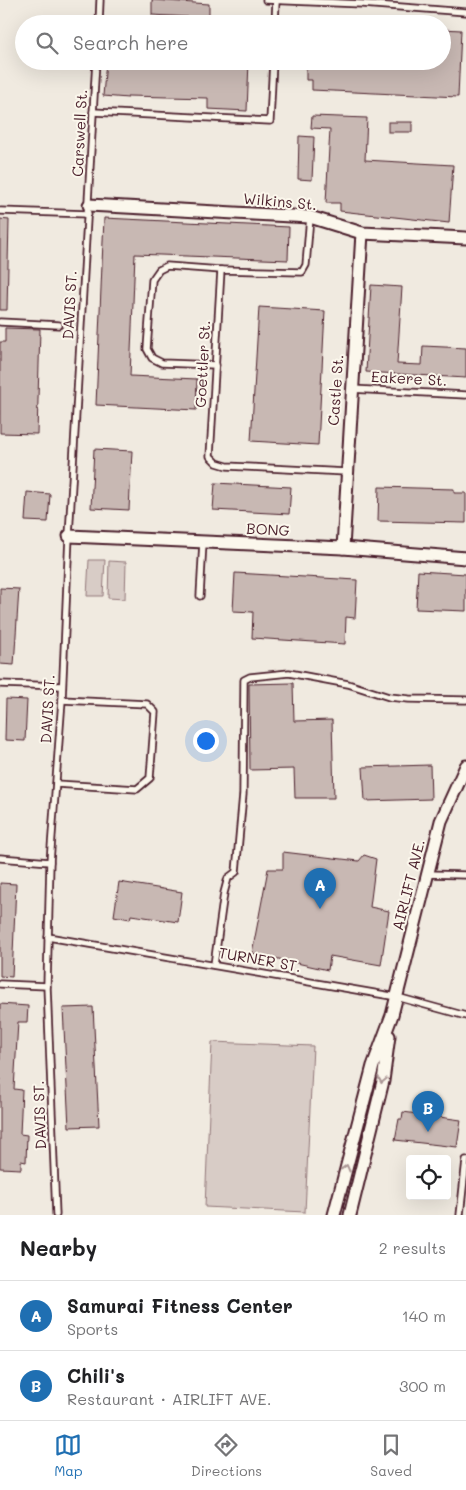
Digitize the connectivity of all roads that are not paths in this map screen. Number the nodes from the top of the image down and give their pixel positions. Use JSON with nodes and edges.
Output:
{"nodes":[{"id":1,"x":100,"y":0,"type":"edge"},
{"id":2,"x":266,"y":0,"type":"edge"},
{"id":3,"x":279,"y":1,"type":"edge"},
{"id":4,"x":362,"y":2,"type":"edge"},
{"id":5,"x":466,"y":12,"type":"edge"},
{"id":6,"x":99,"y":15,"type":"edge"},
{"id":7,"x":277,"y":15,"type":"edge"},
{"id":8,"x":95,"y":70,"type":"edge"},
{"id":9,"x":273,"y":70,"type":"edge"},
{"id":10,"x":93,"y":112,"type":"junction"},
{"id":11,"x":88,"y":210,"type":"junction"},
{"id":12,"x":0,"y":211,"type":"edge"},
{"id":13,"x":310,"y":217,"type":"junction"},
{"id":14,"x":362,"y":234,"type":"junction"},
{"id":15,"x":466,"y":238,"type":"edge"},
{"id":16,"x":221,"y":270,"type":"junction"},
{"id":17,"x":0,"y":322,"type":"edge"},
{"id":18,"x":59,"y":325,"type":"dead end"},
{"id":19,"x":216,"y":365,"type":"junction"},
{"id":20,"x":351,"y":389,"type":"junction"},
{"id":21,"x":466,"y":395,"type":"edge"},
{"id":22,"x":346,"y":472,"type":"junction"},
{"id":23,"x":69,"y":536,"type":"junction"},
{"id":24,"x":203,"y":542,"type":"junction"},
{"id":25,"x":342,"y":548,"type":"junction"},
{"id":26,"x":466,"y":558,"type":"edge"},
{"id":27,"x":200,"y":596,"type":"dead end"},
{"id":28,"x":0,"y":684,"type":"edge"},
{"id":29,"x":62,"y":686,"type":"junction"},
{"id":30,"x":62,"y":700,"type":"junction"},
{"id":31,"x":466,"y":700,"type":"edge"},
{"id":32,"x":466,"y":766,"type":"edge"},
{"id":33,"x":56,"y":784,"type":"junction"},
{"id":34,"x":0,"y":858,"type":"edge"},
{"id":35,"x":50,"y":862,"type":"junction"},
{"id":36,"x":426,"y":874,"type":"junction"},
{"id":37,"x":466,"y":875,"type":"edge"},
{"id":38,"x":48,"y":937,"type":"junction"},
{"id":39,"x":214,"y":965,"type":"junction"},
{"id":40,"x":0,"y":984,"type":"edge"},
{"id":41,"x":47,"y":986,"type":"junction"},
{"id":42,"x":397,"y":997,"type":"junction"},
{"id":43,"x":392,"y":1015,"type":"junction"},
{"id":44,"x":466,"y":1016,"type":"edge"},
{"id":45,"x":466,"y":1160,"type":"edge"},
{"id":46,"x":56,"y":1215,"type":"edge"},
{"id":47,"x":334,"y":1215,"type":"edge"},
{"id":48,"x":350,"y":1215,"type":"edge"},
{"id":49,"x":460,"y":1215,"type":"edge"}],
"edges":[{"from":1,"to":6,"type":"lane"},
{"from":2,"to":3,"type":"lane"},
{"from":3,"to":4,"type":"lane"},
{"from":3,"to":7,"type":"lane"},
{"from":4,"to":5,"type":"lane"},
{"from":8,"to":10,"type":"lane","name":"Carswell St."},
{"from":9,"to":10,"type":"lane"},
{"from":10,"to":11,"type":"lane","name":"Carswell St."},
{"from":11,"to":12,"type":"lane"},
{"from":11,"to":13,"type":"street","name":"Wilkins St."},
{"from":11,"to":23,"type":"lane","name":"DAVIS ST."},
{"from":13,"to":14,"type":"street","name":"Wilkins St."},
{"from":13,"to":16,"type":"lane"},
{"from":14,"to":15,"type":"street","name":"Wilkins St."},
{"from":14,"to":20,"type":"street","name":"Castle St."},
{"from":16,"to":19,"type":"lane","name":"Goettler St."},
{"from":16,"to":19,"type":"lane"},
{"from":17,"to":18,"type":"lane"},
{"from":19,"to":22,"type":"lane","name":"Goettler St."},
{"from":20,"to":21,"type":"lane","name":"Eakere St."},
{"from":20,"to":22,"type":"street","name":"Castle St."},
{"from":22,"to":25,"type":"street","name":"Castle St."},
{"from":23,"to":24,"type":"street","name":"BONG"},
{"from":23,"to":29,"type":"lane","name":"DAVIS ST."},
{"from":24,"to":25,"type":"street","name":"BONG"},
{"from":24,"to":27,"type":"lane"},
{"from":25,"to":26,"type":"street","name":"BONG"},
{"from":28,"to":29,"type":"lane"},
{"from":29,"to":30,"type":"lane","name":"DAVIS ST."},
{"from":30,"to":33,"type":"lane","name":"DAVIS ST."},
{"from":30,"to":33,"type":"lane"},
{"from":31,"to":39,"type":"lane"},
{"from":32,"to":36,"type":"street","name":"AIRLIFT AVE."},
{"from":33,"to":35,"type":"lane","name":"DAVIS ST."},
{"from":34,"to":35,"type":"lane"},
{"from":35,"to":38,"type":"lane","name":"DAVIS ST."},
{"from":36,"to":37,"type":"lane"},
{"from":36,"to":42,"type":"street","name":"AIRLIFT AVE."},
{"from":38,"to":39,"type":"lane","name":"TURNER ST."},
{"from":38,"to":41,"type":"lane","name":"DAVIS ST."},
{"from":39,"to":42,"type":"lane","name":"TURNER ST."},
{"from":40,"to":41,"type":"lane"},
{"from":41,"to":46,"type":"lane","name":"DAVIS ST."},
{"from":42,"to":43,"type":"street","name":"AIRLIFT AVE."},
{"from":42,"to":44,"type":"lane","name":"TURNER ST."},
{"from":47,"to":43,"type":"street","name":"AIRLIFT AVE.","one_way":true},
{"from":43,"to":48,"type":"street","name":"AIRLIFT AVE.","one_way":true},
{"from":45,"to":49,"type":"lane"}]}
